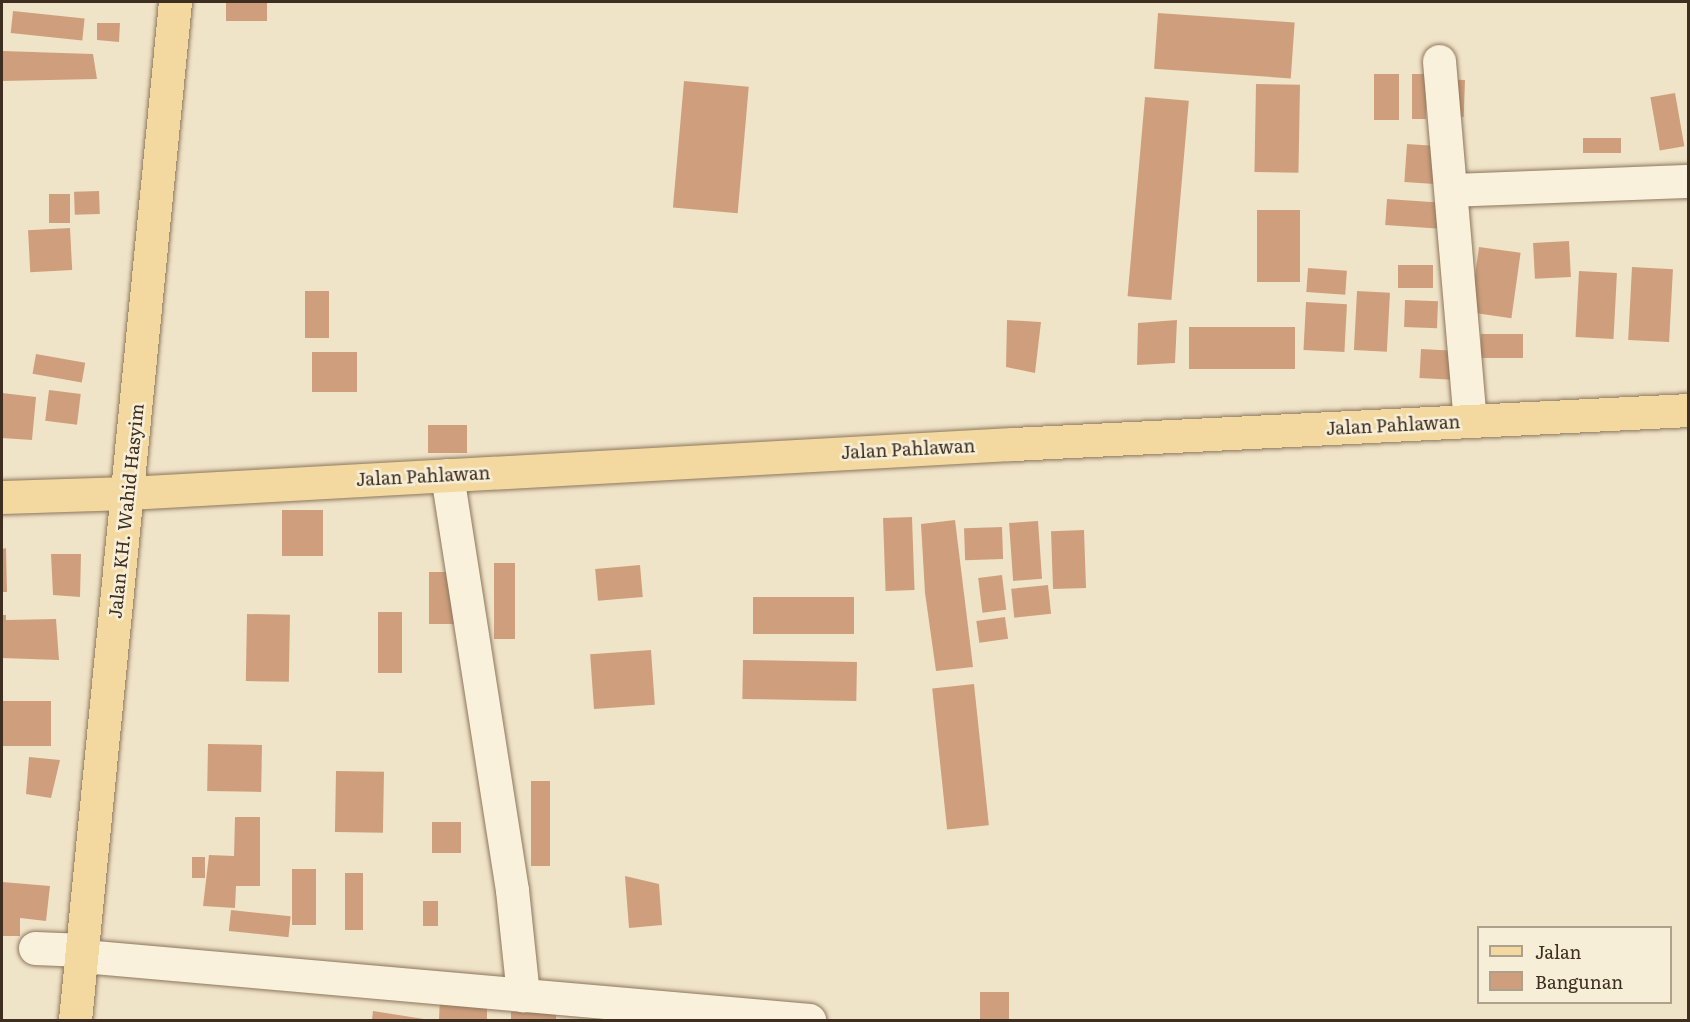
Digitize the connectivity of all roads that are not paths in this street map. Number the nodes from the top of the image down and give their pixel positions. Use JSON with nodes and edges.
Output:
{"nodes":[{"id":1,"x":176,"y":2,"type":"edge"},
{"id":2,"x":1439,"y":61,"type":"dead end"},
{"id":3,"x":1689,"y":181,"type":"edge"},
{"id":4,"x":1451,"y":190,"type":"junction"},
{"id":5,"x":1468,"y":399,"type":"junction"},
{"id":6,"x":1689,"y":410,"type":"edge"},
{"id":7,"x":447,"y":475,"type":"junction"},
{"id":8,"x":128,"y":493,"type":"junction"},
{"id":9,"x":2,"y":497,"type":"edge"},
{"id":10,"x":35,"y":948,"type":"dead end"},
{"id":11,"x":83,"y":953,"type":"junction"},
{"id":12,"x":523,"y":995,"type":"junction"},
{"id":13,"x":75,"y":1020,"type":"edge"},
{"id":14,"x":809,"y":1020,"type":"edge"}],
"edges":[{"from":1,"to":8,"type":"main road","name":"Jalan KH. Wahid Hasyim"},
{"from":2,"to":4,"type":"street"},
{"from":3,"to":4,"type":"street"},
{"from":4,"to":5,"type":"street"},
{"from":5,"to":6,"type":"main road","name":"Jalan Pahlawan"},
{"from":5,"to":7,"type":"main road","name":"Jalan Pahlawan"},
{"from":7,"to":8,"type":"main road","name":"Jalan Pahlawan"},
{"from":7,"to":12,"type":"street"},
{"from":8,"to":9,"type":"main road","name":"Jalan Pahlawan"},
{"from":8,"to":11,"type":"main road","name":"Jalan KH. Wahid Hasyim"},
{"from":10,"to":11,"type":"street"},
{"from":11,"to":12,"type":"street"},
{"from":11,"to":13,"type":"main road","name":"Jalan KH. Wahid Hasyim"},
{"from":12,"to":14,"type":"street"}]}
